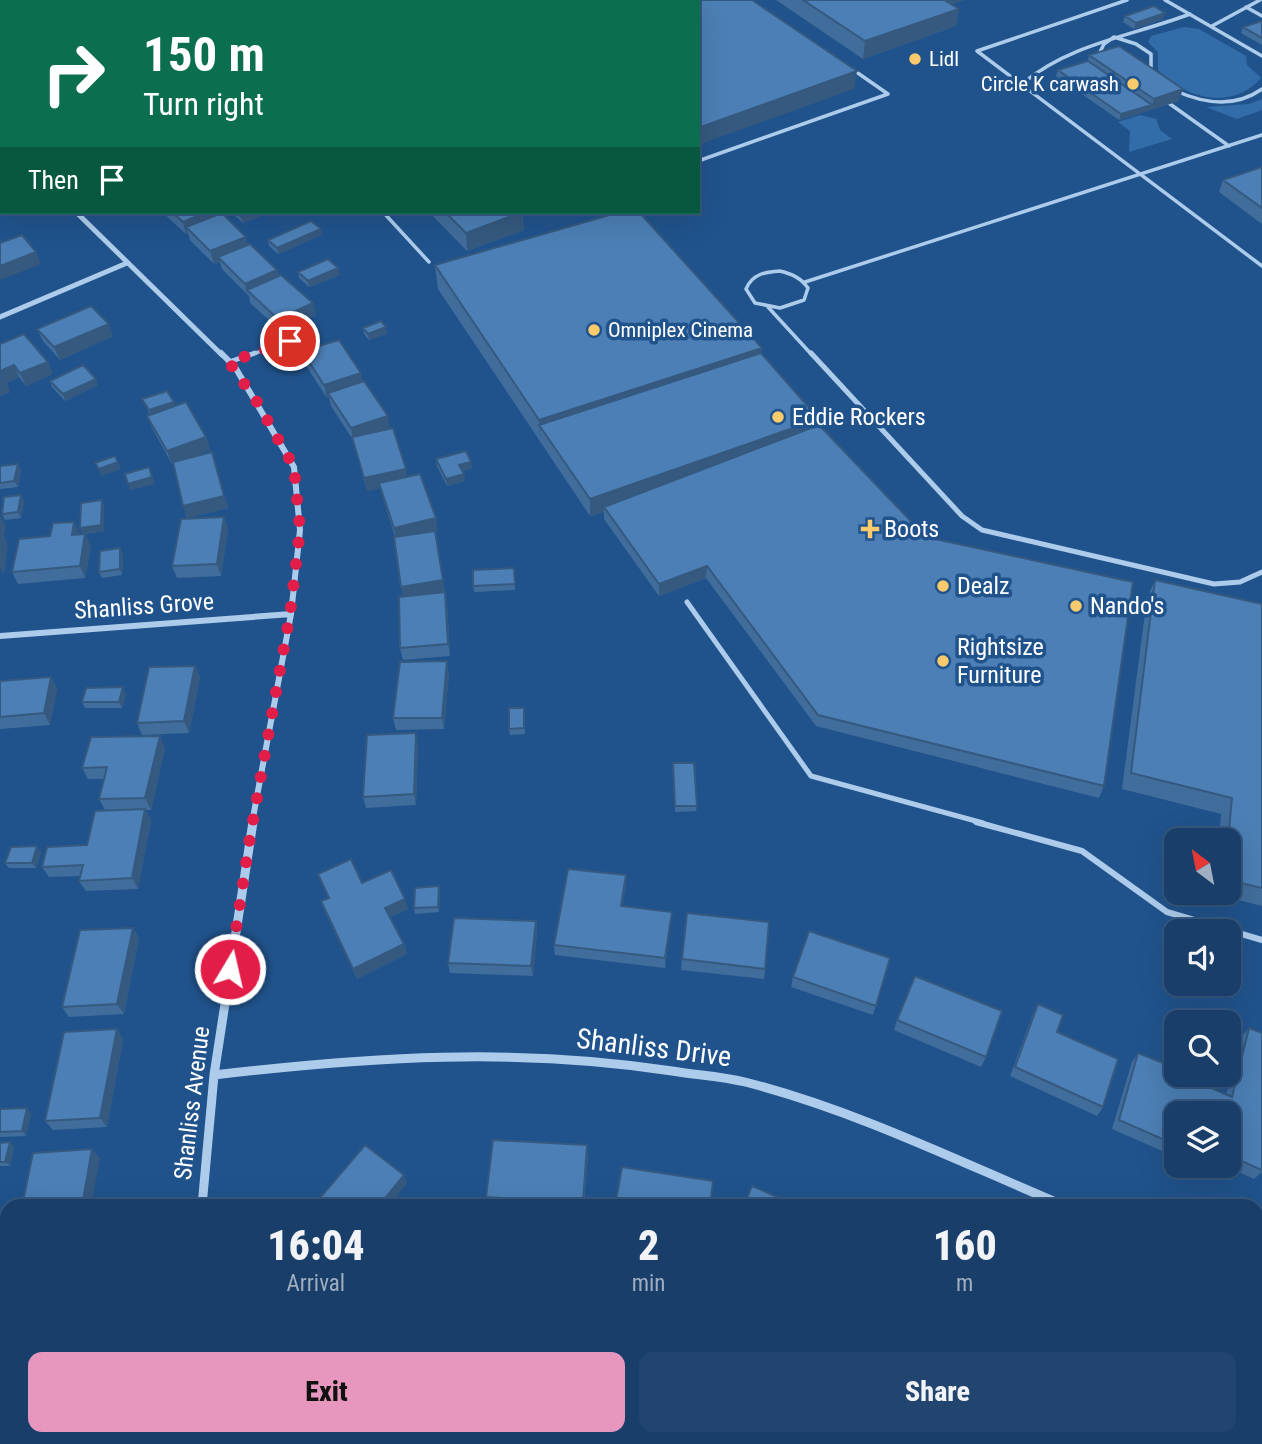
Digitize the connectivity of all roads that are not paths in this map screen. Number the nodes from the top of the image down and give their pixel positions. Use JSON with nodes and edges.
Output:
{"nodes":[{"id":1,"x":1127,"y":0,"type":"edge"},
{"id":2,"x":1165,"y":0,"type":"edge"},
{"id":3,"x":1259,"y":0,"type":"edge"},
{"id":4,"x":1247,"y":7,"type":"junction"},
{"id":5,"x":1190,"y":14,"type":"junction"},
{"id":6,"x":1262,"y":16,"type":"edge"},
{"id":7,"x":1212,"y":26,"type":"junction"},
{"id":8,"x":1114,"y":37,"type":"junction"},
{"id":9,"x":1262,"y":56,"type":"edge"},
{"id":10,"x":1106,"y":61,"type":"edge"},
{"id":11,"x":843,"y":63,"type":"edge"},
{"id":12,"x":1157,"y":77,"type":"edge"},
{"id":13,"x":1023,"y":83,"type":"junction"},
{"id":14,"x":1171,"y":88,"type":"edge"},
{"id":15,"x":1262,"y":89,"type":"edge"},
{"id":16,"x":1170,"y":104,"type":"edge"},
{"id":17,"x":1262,"y":135,"type":"edge"},
{"id":18,"x":1229,"y":146,"type":"junction"},
{"id":19,"x":700,"y":160,"type":"edge"},
{"id":20,"x":1140,"y":174,"type":"junction"},
{"id":21,"x":78,"y":214,"type":"edge"},
{"id":22,"x":385,"y":214,"type":"edge"},
{"id":23,"x":429,"y":262,"type":"dead end"},
{"id":24,"x":127,"y":263,"type":"junction"},
{"id":25,"x":1262,"y":266,"type":"edge"},
{"id":26,"x":804,"y":282,"type":"junction"},
{"id":27,"x":768,"y":307,"type":"junction"},
{"id":28,"x":0,"y":317,"type":"edge"},
{"id":29,"x":290,"y":341,"type":"dead end"},
{"id":30,"x":229,"y":362,"type":"junction"},
{"id":31,"x":1262,"y":572,"type":"edge"},
{"id":32,"x":687,"y":602,"type":"dead end"},
{"id":33,"x":290,"y":614,"type":"junction"},
{"id":34,"x":0,"y":636,"type":"edge"},
{"id":35,"x":1262,"y":940,"type":"edge"},
{"id":36,"x":214,"y":1075,"type":"junction"},
{"id":37,"x":203,"y":1199,"type":"edge"},
{"id":38,"x":1048,"y":1199,"type":"edge"}],
"edges":[{"from":1,"to":13,"type":"lane"},
{"from":2,"to":5,"type":"lane"},
{"from":3,"to":4,"type":"lane"},
{"from":4,"to":6,"type":"lane"},
{"from":4,"to":7,"type":"lane"},
{"from":5,"to":7,"type":"lane"},
{"from":5,"to":8,"type":"lane"},
{"from":7,"to":9,"type":"lane"},
{"from":8,"to":10,"type":"lane"},
{"from":8,"to":12,"type":"lane"},
{"from":8,"to":13,"type":"lane"},
{"from":11,"to":19,"type":"lane"},
{"from":13,"to":20,"type":"lane"},
{"from":14,"to":15,"type":"lane"},
{"from":16,"to":18,"type":"lane"},
{"from":17,"to":18,"type":"lane"},
{"from":18,"to":20,"type":"lane"},
{"from":20,"to":25,"type":"lane"},
{"from":20,"to":26,"type":"lane"},
{"from":21,"to":24,"type":"street","name":"Shanliss Avenue"},
{"from":22,"to":23,"type":"lane"},
{"from":24,"to":28,"type":"street"},
{"from":24,"to":30,"type":"street","name":"Shanliss Avenue"},
{"from":26,"to":27,"type":"lane"},
{"from":26,"to":27,"type":"lane"},
{"from":27,"to":31,"type":"lane"},
{"from":29,"to":30,"type":"lane"},
{"from":30,"to":33,"type":"street","name":"Shanliss Avenue"},
{"from":32,"to":35,"type":"lane"},
{"from":33,"to":34,"type":"street","name":"Shanliss Grove"},
{"from":33,"to":36,"type":"street","name":"Shanliss Avenue"},
{"from":36,"to":37,"type":"street","name":"Shanliss Avenue"},
{"from":36,"to":38,"type":"street","name":"Shanliss Drive"}]}
